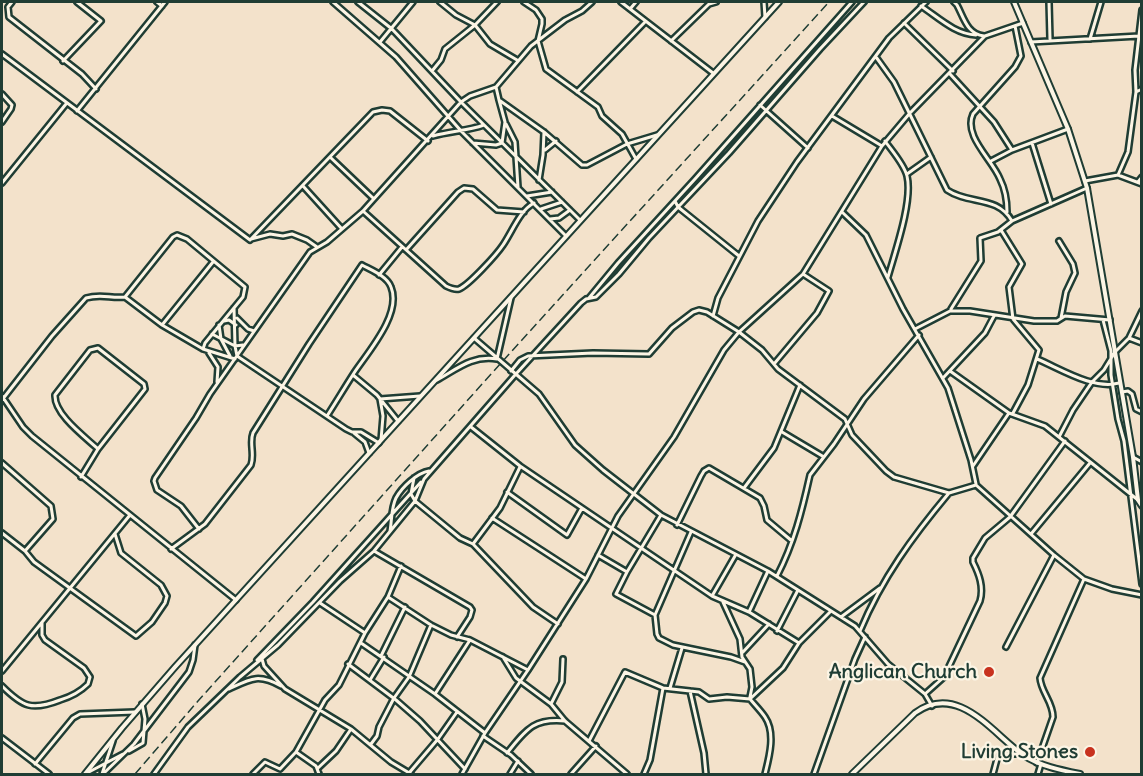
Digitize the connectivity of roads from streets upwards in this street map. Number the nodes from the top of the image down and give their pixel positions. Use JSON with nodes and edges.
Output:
{"nodes":[{"id":1,"x":12,"y":2,"type":"edge"},
{"id":2,"x":77,"y":2,"type":"edge"},
{"id":3,"x":157,"y":2,"type":"edge"},
{"id":4,"x":165,"y":2,"type":"edge"},
{"id":5,"x":333,"y":2,"type":"edge"},
{"id":6,"x":358,"y":2,"type":"edge"},
{"id":7,"x":413,"y":2,"type":"edge"},
{"id":8,"x":440,"y":2,"type":"edge"},
{"id":9,"x":497,"y":2,"type":"edge"},
{"id":10,"x":524,"y":2,"type":"edge"},
{"id":11,"x":592,"y":2,"type":"edge"},
{"id":12,"x":621,"y":2,"type":"edge"},
{"id":13,"x":636,"y":2,"type":"edge"},
{"id":14,"x":716,"y":2,"type":"edge"},
{"id":15,"x":764,"y":2,"type":"edge"},
{"id":16,"x":779,"y":2,"type":"edge"},
{"id":17,"x":852,"y":2,"type":"edge"},
{"id":18,"x":864,"y":2,"type":"edge"},
{"id":19,"x":926,"y":2,"type":"edge"},
{"id":20,"x":956,"y":2,"type":"edge"},
{"id":21,"x":1014,"y":2,"type":"edge"},
{"id":22,"x":1049,"y":2,"type":"edge"},
{"id":23,"x":1101,"y":2,"type":"edge"},
{"id":24,"x":162,"y":6,"type":"junction"},
{"id":25,"x":921,"y":6,"type":"junction"},
{"id":26,"x":630,"y":9,"type":"junction"},
{"id":27,"x":1142,"y":9,"type":"edge"},
{"id":28,"x":1141,"y":16,"type":"edge"},
{"id":29,"x":765,"y":18,"type":"junction"},
{"id":30,"x":646,"y":22,"type":"junction"},
{"id":31,"x":904,"y":23,"type":"junction"},
{"id":32,"x":1023,"y":23,"type":"junction"},
{"id":33,"x":475,"y":25,"type":"junction"},
{"id":34,"x":1015,"y":26,"type":"junction"},
{"id":35,"x":392,"y":29,"type":"junction"},
{"id":36,"x":976,"y":35,"type":"junction"},
{"id":37,"x":985,"y":36,"type":"junction"},
{"id":38,"x":1138,"y":36,"type":"junction"},
{"id":39,"x":1050,"y":39,"type":"junction"},
{"id":40,"x":1090,"y":39,"type":"junction"},
{"id":41,"x":538,"y":41,"type":"junction"},
{"id":42,"x":671,"y":41,"type":"junction"},
{"id":43,"x":380,"y":42,"type":"junction"},
{"id":44,"x":1031,"y":42,"type":"junction"},
{"id":45,"x":2,"y":54,"type":"edge"},
{"id":46,"x":876,"y":57,"type":"junction"},
{"id":47,"x":517,"y":60,"type":"junction"},
{"id":48,"x":63,"y":61,"type":"junction"},
{"id":49,"x":432,"y":71,"type":"junction"},
{"id":50,"x":952,"y":72,"type":"junction"},
{"id":51,"x":713,"y":73,"type":"junction"},
{"id":52,"x":496,"y":87,"type":"junction"},
{"id":53,"x":96,"y":88,"type":"junction"},
{"id":54,"x":1142,"y":89,"type":"edge"},
{"id":55,"x":577,"y":92,"type":"junction"},
{"id":56,"x":1136,"y":92,"type":"junction"},
{"id":57,"x":2,"y":94,"type":"edge"},
{"id":58,"x":499,"y":100,"type":"junction"},
{"id":59,"x":461,"y":102,"type":"junction"},
{"id":60,"x":66,"y":104,"type":"junction"},
{"id":61,"x":760,"y":105,"type":"junction"},
{"id":62,"x":980,"y":106,"type":"junction"},
{"id":63,"x":767,"y":110,"type":"junction"},
{"id":64,"x":77,"y":111,"type":"junction"},
{"id":65,"x":910,"y":113,"type":"junction"},
{"id":66,"x":447,"y":116,"type":"junction"},
{"id":67,"x":832,"y":116,"type":"junction"},
{"id":68,"x":2,"y":122,"type":"edge"},
{"id":69,"x":506,"y":122,"type":"junction"},
{"id":70,"x":484,"y":125,"type":"junction"},
{"id":71,"x":1068,"y":129,"type":"junction"},
{"id":72,"x":462,"y":132,"type":"junction"},
{"id":73,"x":544,"y":132,"type":"junction"},
{"id":74,"x":657,"y":135,"type":"junction"},
{"id":75,"x":432,"y":136,"type":"junction"},
{"id":76,"x":428,"y":141,"type":"junction"},
{"id":77,"x":556,"y":141,"type":"junction"},
{"id":78,"x":885,"y":141,"type":"junction"},
{"id":79,"x":1032,"y":142,"type":"junction"},
{"id":80,"x":473,"y":143,"type":"junction"},
{"id":81,"x":502,"y":143,"type":"junction"},
{"id":82,"x":627,"y":144,"type":"junction"},
{"id":83,"x":882,"y":146,"type":"junction"},
{"id":84,"x":808,"y":148,"type":"junction"},
{"id":85,"x":1012,"y":150,"type":"junction"},
{"id":86,"x":544,"y":151,"type":"junction"},
{"id":87,"x":330,"y":157,"type":"junction"},
{"id":88,"x":931,"y":157,"type":"junction"},
{"id":89,"x":517,"y":158,"type":"junction"},
{"id":90,"x":636,"y":159,"type":"junction"},
{"id":91,"x":990,"y":161,"type":"junction"},
{"id":92,"x":907,"y":174,"type":"junction"},
{"id":93,"x":1118,"y":175,"type":"junction"},
{"id":94,"x":1142,"y":177,"type":"edge"},
{"id":95,"x":539,"y":180,"type":"junction"},
{"id":96,"x":1085,"y":181,"type":"junction"},
{"id":97,"x":2,"y":183,"type":"edge"},
{"id":98,"x":1140,"y":183,"type":"edge"},
{"id":99,"x":303,"y":186,"type":"junction"},
{"id":100,"x":518,"y":187,"type":"junction"},
{"id":101,"x":1087,"y":188,"type":"junction"},
{"id":102,"x":552,"y":192,"type":"junction"},
{"id":103,"x":527,"y":196,"type":"junction"},
{"id":104,"x":373,"y":198,"type":"junction"},
{"id":105,"x":675,"y":201,"type":"junction"},
{"id":106,"x":562,"y":202,"type":"junction"},
{"id":107,"x":534,"y":203,"type":"junction"},
{"id":108,"x":1052,"y":204,"type":"junction"},
{"id":109,"x":678,"y":207,"type":"junction"},
{"id":110,"x":540,"y":209,"type":"junction"},
{"id":111,"x":570,"y":210,"type":"junction"},
{"id":112,"x":363,"y":211,"type":"junction"},
{"id":113,"x":524,"y":212,"type":"junction"},
{"id":114,"x":842,"y":212,"type":"junction"},
{"id":115,"x":1007,"y":212,"type":"junction"},
{"id":116,"x":549,"y":219,"type":"junction"},
{"id":117,"x":580,"y":220,"type":"junction"},
{"id":118,"x":1012,"y":221,"type":"junction"},
{"id":119,"x":343,"y":230,"type":"junction"},
{"id":120,"x":1001,"y":230,"type":"junction"},
{"id":121,"x":566,"y":236,"type":"junction"},
{"id":122,"x":250,"y":240,"type":"junction"},
{"id":123,"x":1059,"y":241,"type":"dead end"},
{"id":124,"x":317,"y":248,"type":"junction"},
{"id":125,"x":404,"y":249,"type":"junction"},
{"id":126,"x":739,"y":256,"type":"junction"},
{"id":127,"x":213,"y":262,"type":"junction"},
{"id":128,"x":803,"y":274,"type":"junction"},
{"id":129,"x":379,"y":275,"type":"junction"},
{"id":130,"x":888,"y":279,"type":"junction"},
{"id":131,"x":511,"y":296,"type":"junction"},
{"id":132,"x":125,"y":297,"type":"junction"},
{"id":133,"x":589,"y":298,"type":"junction"},
{"id":134,"x":234,"y":308,"type":"junction"},
{"id":135,"x":950,"y":310,"type":"junction"},
{"id":136,"x":1142,"y":311,"type":"edge"},
{"id":137,"x":229,"y":314,"type":"junction"},
{"id":138,"x":713,"y":315,"type":"junction"},
{"id":139,"x":994,"y":316,"type":"junction"},
{"id":140,"x":235,"y":317,"type":"junction"},
{"id":141,"x":1061,"y":318,"type":"junction"},
{"id":142,"x":1013,"y":319,"type":"junction"},
{"id":143,"x":1103,"y":320,"type":"junction"},
{"id":144,"x":1110,"y":320,"type":"junction"},
{"id":145,"x":223,"y":321,"type":"junction"},
{"id":146,"x":162,"y":325,"type":"junction"},
{"id":147,"x":236,"y":325,"type":"junction"},
{"id":148,"x":219,"y":326,"type":"junction"},
{"id":149,"x":915,"y":329,"type":"junction"},
{"id":150,"x":254,"y":331,"type":"junction"},
{"id":151,"x":739,"y":332,"type":"junction"},
{"id":152,"x":212,"y":334,"type":"junction"},
{"id":153,"x":919,"y":335,"type":"junction"},
{"id":154,"x":474,"y":338,"type":"junction"},
{"id":155,"x":1129,"y":338,"type":"junction"},
{"id":156,"x":221,"y":339,"type":"junction"},
{"id":157,"x":1142,"y":344,"type":"edge"},
{"id":158,"x":245,"y":345,"type":"junction"},
{"id":159,"x":235,"y":346,"type":"junction"},
{"id":160,"x":205,"y":350,"type":"junction"},
{"id":161,"x":1115,"y":352,"type":"junction"},
{"id":162,"x":533,"y":355,"type":"junction"},
{"id":163,"x":230,"y":356,"type":"junction"},
{"id":164,"x":236,"y":357,"type":"junction"},
{"id":165,"x":497,"y":359,"type":"junction"},
{"id":166,"x":1037,"y":359,"type":"junction"},
{"id":167,"x":1111,"y":360,"type":"junction"},
{"id":168,"x":774,"y":364,"type":"junction"},
{"id":169,"x":511,"y":371,"type":"junction"},
{"id":170,"x":950,"y":371,"type":"junction"},
{"id":171,"x":353,"y":375,"type":"junction"},
{"id":172,"x":515,"y":375,"type":"junction"},
{"id":173,"x":943,"y":378,"type":"junction"},
{"id":174,"x":435,"y":381,"type":"junction"},
{"id":175,"x":1092,"y":382,"type":"junction"},
{"id":176,"x":1119,"y":383,"type":"junction"},
{"id":177,"x":217,"y":385,"type":"junction"},
{"id":178,"x":800,"y":385,"type":"junction"},
{"id":179,"x":1113,"y":385,"type":"junction"},
{"id":180,"x":282,"y":387,"type":"junction"},
{"id":181,"x":1122,"y":392,"type":"junction"},
{"id":182,"x":422,"y":396,"type":"junction"},
{"id":183,"x":2,"y":398,"type":"edge"},
{"id":184,"x":380,"y":399,"type":"junction"},
{"id":185,"x":1142,"y":412,"type":"edge"},
{"id":186,"x":1011,"y":413,"type":"junction"},
{"id":187,"x":327,"y":416,"type":"junction"},
{"id":188,"x":398,"y":421,"type":"junction"},
{"id":189,"x":846,"y":424,"type":"junction"},
{"id":190,"x":470,"y":427,"type":"junction"},
{"id":191,"x":352,"y":432,"type":"junction"},
{"id":192,"x":782,"y":432,"type":"junction"},
{"id":193,"x":1059,"y":437,"type":"junction"},
{"id":194,"x":380,"y":441,"type":"junction"},
{"id":195,"x":1065,"y":441,"type":"junction"},
{"id":196,"x":98,"y":449,"type":"junction"},
{"id":197,"x":369,"y":453,"type":"junction"},
{"id":198,"x":824,"y":457,"type":"junction"},
{"id":199,"x":1133,"y":457,"type":"junction"},
{"id":200,"x":1142,"y":462,"type":"edge"},
{"id":201,"x":2,"y":463,"type":"edge"},
{"id":202,"x":1090,"y":463,"type":"junction"},
{"id":203,"x":520,"y":466,"type":"junction"},
{"id":204,"x":973,"y":466,"type":"junction"},
{"id":205,"x":431,"y":471,"type":"junction"},
{"id":206,"x":81,"y":477,"type":"junction"},
{"id":207,"x":414,"y":478,"type":"junction"},
{"id":208,"x":424,"y":479,"type":"junction"},
{"id":209,"x":976,"y":485,"type":"junction"},
{"id":210,"x":744,"y":488,"type":"junction"},
{"id":211,"x":507,"y":492,"type":"junction"},
{"id":212,"x":949,"y":493,"type":"junction"},
{"id":213,"x":1130,"y":493,"type":"junction"},
{"id":214,"x":411,"y":494,"type":"junction"},
{"id":215,"x":635,"y":494,"type":"junction"},
{"id":216,"x":1138,"y":500,"type":"junction"},
{"id":217,"x":415,"y":501,"type":"junction"},
{"id":218,"x":1142,"y":506,"type":"edge"},
{"id":219,"x":582,"y":508,"type":"junction"},
{"id":220,"x":393,"y":514,"type":"junction"},
{"id":221,"x":130,"y":515,"type":"junction"},
{"id":222,"x":661,"y":515,"type":"junction"},
{"id":223,"x":1010,"y":517,"type":"junction"},
{"id":224,"x":492,"y":518,"type":"junction"},
{"id":225,"x":677,"y":525,"type":"junction"},
{"id":226,"x":611,"y":528,"type":"junction"},
{"id":227,"x":199,"y":530,"type":"junction"},
{"id":228,"x":389,"y":532,"type":"junction"},
{"id":229,"x":691,"y":532,"type":"junction"},
{"id":230,"x":2,"y":533,"type":"edge"},
{"id":231,"x":115,"y":534,"type":"junction"},
{"id":232,"x":1031,"y":534,"type":"junction"},
{"id":233,"x":792,"y":542,"type":"junction"},
{"id":234,"x":473,"y":544,"type":"junction"},
{"id":235,"x":640,"y":548,"type":"junction"},
{"id":236,"x":171,"y":549,"type":"junction"},
{"id":237,"x":25,"y":551,"type":"junction"},
{"id":238,"x":374,"y":551,"type":"junction"},
{"id":239,"x":598,"y":555,"type":"junction"},
{"id":240,"x":735,"y":555,"type":"junction"},
{"id":241,"x":1054,"y":555,"type":"junction"},
{"id":242,"x":401,"y":566,"type":"junction"},
{"id":243,"x":674,"y":570,"type":"junction"},
{"id":244,"x":768,"y":571,"type":"junction"},
{"id":245,"x":627,"y":572,"type":"junction"},
{"id":246,"x":777,"y":576,"type":"junction"},
{"id":247,"x":586,"y":579,"type":"junction"},
{"id":248,"x":1084,"y":579,"type":"junction"},
{"id":249,"x":1142,"y":584,"type":"edge"},
{"id":250,"x":69,"y":588,"type":"junction"},
{"id":251,"x":881,"y":588,"type":"junction"},
{"id":252,"x":798,"y":590,"type":"junction"},
{"id":253,"x":712,"y":596,"type":"junction"},
{"id":254,"x":1142,"y":596,"type":"edge"},
{"id":255,"x":388,"y":597,"type":"junction"},
{"id":256,"x":236,"y":600,"type":"junction"},
{"id":257,"x":722,"y":601,"type":"junction"},
{"id":258,"x":320,"y":603,"type":"junction"},
{"id":259,"x":405,"y":607,"type":"junction"},
{"id":260,"x":749,"y":612,"type":"junction"},
{"id":261,"x":830,"y":612,"type":"junction"},
{"id":262,"x":655,"y":615,"type":"junction"},
{"id":263,"x":841,"y":617,"type":"junction"},
{"id":264,"x":42,"y":623,"type":"junction"},
{"id":265,"x":558,"y":624,"type":"junction"},
{"id":266,"x":769,"y":624,"type":"junction"},
{"id":267,"x":431,"y":625,"type":"junction"},
{"id":268,"x":777,"y":631,"type":"junction"},
{"id":269,"x":860,"y":631,"type":"junction"},
{"id":270,"x":365,"y":633,"type":"junction"},
{"id":271,"x":457,"y":637,"type":"junction"},
{"id":272,"x":865,"y":637,"type":"junction"},
{"id":273,"x":470,"y":640,"type":"junction"},
{"id":274,"x":361,"y":643,"type":"junction"},
{"id":275,"x":799,"y":643,"type":"junction"},
{"id":276,"x":195,"y":645,"type":"junction"},
{"id":277,"x":1006,"y":647,"type":"dead end"},
{"id":278,"x":682,"y":648,"type":"junction"},
{"id":279,"x":742,"y":654,"type":"junction"},
{"id":280,"x":383,"y":656,"type":"junction"},
{"id":281,"x":503,"y":657,"type":"junction"},
{"id":282,"x":261,"y":658,"type":"junction"},
{"id":283,"x":563,"y":659,"type":"dead end"},
{"id":284,"x":745,"y":662,"type":"junction"},
{"id":285,"x":348,"y":664,"type":"junction"},
{"id":286,"x":254,"y":665,"type":"junction"},
{"id":287,"x":528,"y":670,"type":"junction"},
{"id":288,"x":2,"y":671,"type":"edge"},
{"id":289,"x":409,"y":677,"type":"junction"},
{"id":290,"x":370,"y":680,"type":"junction"},
{"id":291,"x":519,"y":681,"type":"junction"},
{"id":292,"x":2,"y":686,"type":"edge"},
{"id":293,"x":663,"y":688,"type":"junction"},
{"id":294,"x":670,"y":688,"type":"junction"},
{"id":295,"x":285,"y":689,"type":"junction"},
{"id":296,"x":225,"y":691,"type":"junction"},
{"id":297,"x":690,"y":691,"type":"junction"},
{"id":298,"x":435,"y":694,"type":"junction"},
{"id":299,"x":925,"y":694,"type":"junction"},
{"id":300,"x":394,"y":698,"type":"junction"},
{"id":301,"x":750,"y":699,"type":"junction"},
{"id":302,"x":551,"y":704,"type":"junction"},
{"id":303,"x":142,"y":705,"type":"junction"},
{"id":304,"x":932,"y":706,"type":"junction"},
{"id":305,"x":319,"y":710,"type":"junction"},
{"id":306,"x":135,"y":712,"type":"junction"},
{"id":307,"x":457,"y":712,"type":"junction"},
{"id":308,"x":565,"y":721,"type":"junction"},
{"id":309,"x":144,"y":729,"type":"junction"},
{"id":310,"x":351,"y":729,"type":"junction"},
{"id":311,"x":484,"y":735,"type":"junction"},
{"id":312,"x":115,"y":736,"type":"junction"},
{"id":313,"x":2,"y":738,"type":"edge"},
{"id":314,"x":438,"y":739,"type":"junction"},
{"id":315,"x":589,"y":741,"type":"junction"},
{"id":316,"x":371,"y":744,"type":"junction"},
{"id":317,"x":596,"y":746,"type":"junction"},
{"id":318,"x":296,"y":752,"type":"junction"},
{"id":319,"x":125,"y":753,"type":"junction"},
{"id":320,"x":507,"y":753,"type":"junction"},
{"id":321,"x":1022,"y":754,"type":"junction"},
{"id":322,"x":518,"y":761,"type":"junction"},
{"id":323,"x":105,"y":763,"type":"junction"},
{"id":324,"x":35,"y":764,"type":"junction"},
{"id":325,"x":1039,"y":764,"type":"junction"},
{"id":326,"x":318,"y":768,"type":"junction"},
{"id":327,"x":466,"y":769,"type":"junction"},
{"id":328,"x":49,"y":774,"type":"edge"},
{"id":329,"x":85,"y":774,"type":"edge"},
{"id":330,"x":103,"y":774,"type":"edge"},
{"id":331,"x":153,"y":774,"type":"edge"},
{"id":332,"x":253,"y":774,"type":"edge"},
{"id":333,"x":319,"y":774,"type":"edge"},
{"id":334,"x":410,"y":774,"type":"edge"},
{"id":335,"x":462,"y":774,"type":"edge"},
{"id":336,"x":510,"y":774,"type":"edge"},
{"id":337,"x":531,"y":774,"type":"edge"},
{"id":338,"x":571,"y":774,"type":"edge"},
{"id":339,"x":627,"y":774,"type":"edge"},
{"id":340,"x":644,"y":774,"type":"edge"},
{"id":341,"x":706,"y":774,"type":"edge"},
{"id":342,"x":765,"y":774,"type":"edge"},
{"id":343,"x":814,"y":774,"type":"edge"},
{"id":344,"x":852,"y":774,"type":"edge"},
{"id":345,"x":993,"y":774,"type":"edge"},
{"id":346,"x":1038,"y":774,"type":"edge"},
{"id":347,"x":1080,"y":774,"type":"edge"}],
"edges":[{"from":1,"to":48,"type":"street"},
{"from":2,"to":48,"type":"street"},
{"from":3,"to":24,"type":"street"},
{"from":4,"to":24,"type":"street"},
{"from":5,"to":43,"type":"street"},
{"from":6,"to":35,"type":"street"},
{"from":7,"to":35,"type":"street"},
{"from":8,"to":33,"type":"street"},
{"from":9,"to":33,"type":"street"},
{"from":10,"to":41,"type":"street"},
{"from":11,"to":41,"type":"street"},
{"from":12,"to":26,"type":"street"},
{"from":13,"to":26,"type":"street"},
{"from":14,"to":42,"type":"street"},
{"from":15,"to":29,"type":"street"},
{"from":16,"to":29,"type":"street"},
{"from":17,"to":61,"type":"street"},
{"from":18,"to":63,"type":"street"},
{"from":19,"to":25,"type":"street"},
{"from":20,"to":36,"type":"street"},
{"from":21,"to":32,"type":"street"},
{"from":22,"to":39,"type":"street"},
{"from":23,"to":40,"type":"street"},
{"from":24,"to":53,"type":"street"},
{"from":25,"to":31,"type":"street"},
{"from":25,"to":36,"type":"street"},
{"from":26,"to":30,"type":"street"},
{"from":27,"to":28,"type":"street"},
{"from":28,"to":38,"type":"street"},
{"from":29,"to":51,"type":"street"},
{"from":30,"to":42,"type":"street"},
{"from":30,"to":55,"type":"street"},
{"from":31,"to":46,"type":"street"},
{"from":31,"to":50,"type":"street"},
{"from":32,"to":34,"type":"street"},
{"from":32,"to":44,"type":"street"},
{"from":33,"to":47,"type":"street"},
{"from":33,"to":49,"type":"street"},
{"from":34,"to":37,"type":"street"},
{"from":34,"to":62,"type":"street"},
{"from":35,"to":43,"type":"street"},
{"from":35,"to":49,"type":"street"},
{"from":36,"to":37,"type":"street"},
{"from":37,"to":50,"type":"street"},
{"from":38,"to":40,"type":"street"},
{"from":38,"to":56,"type":"street"},
{"from":39,"to":40,"type":"street"},
{"from":39,"to":44,"type":"street"},
{"from":41,"to":47,"type":"street"},
{"from":41,"to":55,"type":"street"},
{"from":42,"to":51,"type":"street"},
{"from":43,"to":66,"type":"street"},
{"from":44,"to":71,"type":"street"},
{"from":45,"to":60,"type":"street"},
{"from":46,"to":65,"type":"street"},
{"from":46,"to":67,"type":"street"},
{"from":47,"to":52,"type":"street"},
{"from":48,"to":53,"type":"street"},
{"from":49,"to":59,"type":"street"},
{"from":50,"to":62,"type":"street"},
{"from":50,"to":65,"type":"street"},
{"from":51,"to":74,"type":"street"},
{"from":52,"to":58,"type":"street"},
{"from":52,"to":59,"type":"street"},
{"from":53,"to":64,"type":"street"},
{"from":54,"to":56,"type":"street"},
{"from":55,"to":82,"type":"street"},
{"from":56,"to":93,"type":"street"},
{"from":57,"to":68,"type":"street"},
{"from":58,"to":69,"type":"street"},
{"from":58,"to":73,"type":"street"},
{"from":59,"to":66,"type":"street"},
{"from":59,"to":70,"type":"street"},
{"from":60,"to":64,"type":"street"},
{"from":60,"to":97,"type":"street"},
{"from":61,"to":63,"type":"street"},
{"from":61,"to":105,"type":"street"},
{"from":62,"to":85,"type":"street"},
{"from":62,"to":91,"type":"street"},
{"from":63,"to":84,"type":"street"},
{"from":63,"to":109,"type":"street"},
{"from":64,"to":122,"type":"street"},
{"from":65,"to":78,"type":"street"},
{"from":65,"to":88,"type":"street"},
{"from":66,"to":72,"type":"street"},
{"from":66,"to":75,"type":"street"},
{"from":67,"to":83,"type":"street"},
{"from":67,"to":84,"type":"street"},
{"from":69,"to":81,"type":"street"},
{"from":69,"to":89,"type":"street"},
{"from":70,"to":72,"type":"street"},
{"from":70,"to":81,"type":"street"},
{"from":71,"to":79,"type":"street"},
{"from":71,"to":96,"type":"street"},
{"from":72,"to":75,"type":"street"},
{"from":72,"to":80,"type":"street"},
{"from":73,"to":77,"type":"street"},
{"from":73,"to":86,"type":"street"},
{"from":74,"to":82,"type":"street"},
{"from":74,"to":90,"type":"street"},
{"from":75,"to":76,"type":"street"},
{"from":76,"to":87,"type":"street"},
{"from":76,"to":104,"type":"street"},
{"from":77,"to":82,"type":"street"},
{"from":77,"to":86,"type":"street"},
{"from":78,"to":83,"type":"street"},
{"from":78,"to":92,"type":"street"},
{"from":79,"to":85,"type":"street"},
{"from":79,"to":108,"type":"street"},
{"from":80,"to":81,"type":"street"},
{"from":80,"to":100,"type":"street"},
{"from":81,"to":89,"type":"street"},
{"from":82,"to":90,"type":"street"},
{"from":83,"to":114,"type":"street"},
{"from":84,"to":126,"type":"street"},
{"from":85,"to":91,"type":"street"},
{"from":86,"to":95,"type":"street"},
{"from":87,"to":99,"type":"street"},
{"from":87,"to":104,"type":"street"},
{"from":88,"to":92,"type":"street"},
{"from":88,"to":115,"type":"street"},
{"from":89,"to":95,"type":"street"},
{"from":89,"to":100,"type":"street"},
{"from":90,"to":117,"type":"street"},
{"from":91,"to":115,"type":"street"},
{"from":92,"to":130,"type":"street"},
{"from":93,"to":96,"type":"street"},
{"from":93,"to":98,"type":"street"},
{"from":94,"to":98,"type":"street"},
{"from":95,"to":102,"type":"street"},
{"from":96,"to":101,"type":"street"},
{"from":99,"to":119,"type":"street"},
{"from":99,"to":122,"type":"street"},
{"from":100,"to":103,"type":"street"},
{"from":101,"to":108,"type":"street"},
{"from":101,"to":144,"type":"street"},
{"from":102,"to":103,"type":"street"},
{"from":102,"to":106,"type":"street"},
{"from":103,"to":107,"type":"street"},
{"from":104,"to":112,"type":"street"},
{"from":105,"to":109,"type":"street"},
{"from":105,"to":133,"type":"street"},
{"from":106,"to":110,"type":"street"},
{"from":106,"to":111,"type":"street"},
{"from":107,"to":110,"type":"street"},
{"from":107,"to":113,"type":"street"},
{"from":108,"to":118,"type":"street"},
{"from":109,"to":126,"type":"street"},
{"from":109,"to":133,"type":"street"},
{"from":110,"to":116,"type":"street"},
{"from":111,"to":116,"type":"street"},
{"from":111,"to":117,"type":"street"},
{"from":112,"to":119,"type":"street"},
{"from":112,"to":125,"type":"street"},
{"from":113,"to":125,"type":"street"},
{"from":113,"to":125,"type":"street"},
{"from":114,"to":128,"type":"street"},
{"from":114,"to":130,"type":"street"},
{"from":115,"to":118,"type":"street"},
{"from":116,"to":121,"type":"street"},
{"from":117,"to":121,"type":"street"},
{"from":118,"to":120,"type":"street"},
{"from":119,"to":124,"type":"street"},
{"from":120,"to":135,"type":"street"},
{"from":120,"to":142,"type":"street"},
{"from":121,"to":131,"type":"street"},
{"from":122,"to":124,"type":"street"},
{"from":123,"to":141,"type":"street"},
{"from":124,"to":150,"type":"street"},
{"from":125,"to":129,"type":"street"},
{"from":126,"to":138,"type":"street"},
{"from":127,"to":132,"type":"street"},
{"from":127,"to":134,"type":"street"},
{"from":127,"to":146,"type":"street"},
{"from":128,"to":151,"type":"street"},
{"from":128,"to":168,"type":"street"},
{"from":129,"to":171,"type":"street"},
{"from":129,"to":180,"type":"street"},
{"from":130,"to":149,"type":"street"},
{"from":131,"to":154,"type":"street"},
{"from":131,"to":165,"type":"street"},
{"from":132,"to":146,"type":"street"},
{"from":132,"to":183,"type":"street"},
{"from":133,"to":162,"type":"street"},
{"from":134,"to":137,"type":"street"},
{"from":134,"to":140,"type":"street"},
{"from":135,"to":139,"type":"street"},
{"from":135,"to":149,"type":"street"},
{"from":136,"to":155,"type":"street"},
{"from":137,"to":140,"type":"street"},
{"from":137,"to":145,"type":"street"},
{"from":138,"to":151,"type":"street"},
{"from":138,"to":162,"type":"street"},
{"from":139,"to":142,"type":"street"},
{"from":139,"to":170,"type":"street"},
{"from":140,"to":147,"type":"street"},
{"from":140,"to":150,"type":"street"},
{"from":141,"to":142,"type":"street"},
{"from":141,"to":143,"type":"street"},
{"from":142,"to":166,"type":"street"},
{"from":143,"to":144,"type":"street"},
{"from":143,"to":167,"type":"street"},
{"from":144,"to":161,"type":"street"},
{"from":145,"to":147,"type":"street"},
{"from":145,"to":148,"type":"street"},
{"from":146,"to":160,"type":"street"},
{"from":147,"to":159,"type":"street"},
{"from":148,"to":152,"type":"street"},
{"from":148,"to":156,"type":"street"},
{"from":149,"to":153,"type":"street"},
{"from":150,"to":158,"type":"street"},
{"from":151,"to":168,"type":"street"},
{"from":151,"to":215,"type":"street"},
{"from":152,"to":156,"type":"street"},
{"from":152,"to":160,"type":"street"},
{"from":153,"to":173,"type":"street"},
{"from":153,"to":189,"type":"street"},
{"from":154,"to":165,"type":"street"},
{"from":154,"to":174,"type":"street"},
{"from":155,"to":157,"type":"street"},
{"from":155,"to":161,"type":"street"},
{"from":156,"to":159,"type":"street"},
{"from":156,"to":163,"type":"street"},
{"from":158,"to":159,"type":"street"},
{"from":158,"to":164,"type":"street"},
{"from":159,"to":164,"type":"street"},
{"from":160,"to":163,"type":"street"},
{"from":160,"to":177,"type":"street"},
{"from":161,"to":167,"type":"street"},
{"from":161,"to":176,"type":"street"},
{"from":162,"to":169,"type":"street"},
{"from":162,"to":172,"type":"street"},
{"from":163,"to":164,"type":"street"},
{"from":164,"to":177,"type":"street"},
{"from":164,"to":180,"type":"street"},
{"from":165,"to":169,"type":"street"},
{"from":165,"to":174,"type":"street"},
{"from":166,"to":175,"type":"street"},
{"from":166,"to":186,"type":"street"},
{"from":167,"to":175,"type":"street"},
{"from":167,"to":179,"type":"street"},
{"from":168,"to":178,"type":"street"},
{"from":169,"to":172,"type":"street"},
{"from":170,"to":173,"type":"street"},
{"from":170,"to":186,"type":"street"},
{"from":171,"to":184,"type":"street"},
{"from":171,"to":187,"type":"street"},
{"from":172,"to":190,"type":"street"},
{"from":172,"to":215,"type":"street"},
{"from":173,"to":204,"type":"street"},
{"from":174,"to":182,"type":"street"},
{"from":175,"to":179,"type":"street"},
{"from":175,"to":193,"type":"street"},
{"from":176,"to":179,"type":"street"},
{"from":176,"to":181,"type":"street"},
{"from":177,"to":227,"type":"street"},
{"from":178,"to":189,"type":"street"},
{"from":178,"to":192,"type":"street"},
{"from":179,"to":213,"type":"street"},
{"from":180,"to":187,"type":"street"},
{"from":180,"to":227,"type":"street"},
{"from":181,"to":185,"type":"street"},
{"from":181,"to":199,"type":"street"},
{"from":182,"to":184,"type":"street"},
{"from":182,"to":188,"type":"street"},
{"from":183,"to":206,"type":"street"},
{"from":184,"to":188,"type":"street"},
{"from":184,"to":194,"type":"street"},
{"from":186,"to":193,"type":"street"},
{"from":186,"to":204,"type":"street"},
{"from":187,"to":191,"type":"street"},
{"from":188,"to":194,"type":"street"},
{"from":189,"to":198,"type":"street"},
{"from":189,"to":212,"type":"street"},
{"from":190,"to":203,"type":"street"},
{"from":190,"to":205,"type":"street"},
{"from":191,"to":194,"type":"street"},
{"from":191,"to":197,"type":"street"},
{"from":192,"to":198,"type":"street"},
{"from":192,"to":210,"type":"street"},
{"from":193,"to":195,"type":"street"},
{"from":194,"to":197,"type":"street"},
{"from":195,"to":202,"type":"street"},
{"from":195,"to":223,"type":"street"},
{"from":196,"to":196,"type":"street"},
{"from":196,"to":206,"type":"street"},
{"from":197,"to":256,"type":"street"},
{"from":198,"to":233,"type":"street"},
{"from":199,"to":200,"type":"street"},
{"from":199,"to":216,"type":"street"},
{"from":201,"to":237,"type":"street"},
{"from":202,"to":213,"type":"street"},
{"from":202,"to":232,"type":"street"},
{"from":203,"to":211,"type":"street"},
{"from":203,"to":219,"type":"street"},
{"from":204,"to":209,"type":"street"},
{"from":205,"to":207,"type":"street"},
{"from":205,"to":208,"type":"street"},
{"from":206,"to":221,"type":"street"},
{"from":207,"to":214,"type":"street"},
{"from":207,"to":220,"type":"street"},
{"from":208,"to":214,"type":"street"},
{"from":208,"to":217,"type":"street"},
{"from":209,"to":212,"type":"street"},
{"from":209,"to":223,"type":"street"},
{"from":210,"to":225,"type":"street"},
{"from":210,"to":233,"type":"street"},
{"from":211,"to":219,"type":"street"},
{"from":211,"to":224,"type":"street"},
{"from":212,"to":251,"type":"street"},
{"from":213,"to":216,"type":"street"},
{"from":213,"to":249,"type":"street"},
{"from":214,"to":217,"type":"street"},
{"from":214,"to":220,"type":"street"},
{"from":215,"to":222,"type":"street"},
{"from":215,"to":226,"type":"street"},
{"from":216,"to":218,"type":"street"},
{"from":217,"to":228,"type":"street"},
{"from":217,"to":234,"type":"street"},
{"from":219,"to":226,"type":"street"},
{"from":220,"to":228,"type":"street"},
{"from":220,"to":286,"type":"street"},
{"from":221,"to":231,"type":"street"},
{"from":221,"to":236,"type":"street"},
{"from":222,"to":225,"type":"street"},
{"from":222,"to":235,"type":"street"},
{"from":223,"to":232,"type":"street"},
{"from":223,"to":299,"type":"street"},
{"from":224,"to":234,"type":"street"},
{"from":224,"to":247,"type":"street"},
{"from":225,"to":229,"type":"street"},
{"from":226,"to":235,"type":"street"},
{"from":226,"to":239,"type":"street"},
{"from":227,"to":236,"type":"street"},
{"from":228,"to":238,"type":"street"},
{"from":229,"to":240,"type":"street"},
{"from":229,"to":243,"type":"street"},
{"from":230,"to":237,"type":"street"},
{"from":231,"to":250,"type":"street"},
{"from":231,"to":250,"type":"street"},
{"from":232,"to":241,"type":"street"},
{"from":233,"to":246,"type":"street"},
{"from":234,"to":265,"type":"street"},
{"from":235,"to":243,"type":"street"},
{"from":235,"to":245,"type":"street"},
{"from":236,"to":256,"type":"street"},
{"from":237,"to":250,"type":"street"},
{"from":238,"to":242,"type":"street"},
{"from":238,"to":258,"type":"street"},
{"from":239,"to":245,"type":"street"},
{"from":239,"to":247,"type":"street"},
{"from":240,"to":244,"type":"street"},
{"from":240,"to":253,"type":"street"},
{"from":241,"to":248,"type":"street"},
{"from":241,"to":277,"type":"street"},
{"from":242,"to":255,"type":"street"},
{"from":242,"to":271,"type":"street"},
{"from":243,"to":253,"type":"street"},
{"from":243,"to":262,"type":"street"},
{"from":244,"to":246,"type":"street"},
{"from":244,"to":260,"type":"street"},
{"from":245,"to":262,"type":"street"},
{"from":246,"to":252,"type":"street"},
{"from":247,"to":265,"type":"street"},
{"from":248,"to":254,"type":"street"},
{"from":248,"to":325,"type":"street"},
{"from":250,"to":264,"type":"street"},
{"from":251,"to":263,"type":"street"},
{"from":251,"to":269,"type":"street"},
{"from":252,"to":261,"type":"street"},
{"from":252,"to":268,"type":"street"},
{"from":253,"to":257,"type":"street"},
{"from":255,"to":259,"type":"street"},
{"from":255,"to":270,"type":"street"},
{"from":256,"to":276,"type":"street"},
{"from":257,"to":260,"type":"street"},
{"from":257,"to":279,"type":"street"},
{"from":258,"to":270,"type":"street"},
{"from":258,"to":282,"type":"street"},
{"from":259,"to":267,"type":"street"},
{"from":259,"to":280,"type":"street"},
{"from":260,"to":266,"type":"street"},
{"from":261,"to":263,"type":"street"},
{"from":261,"to":275,"type":"street"},
{"from":262,"to":278,"type":"street"},
{"from":263,"to":269,"type":"street"},
{"from":264,"to":288,"type":"street"},
{"from":264,"to":292,"type":"street"},
{"from":265,"to":287,"type":"street"},
{"from":266,"to":268,"type":"street"},
{"from":266,"to":279,"type":"street"},
{"from":267,"to":271,"type":"street"},
{"from":267,"to":289,"type":"street"},
{"from":268,"to":275,"type":"street"},
{"from":269,"to":272,"type":"street"},
{"from":270,"to":274,"type":"street"},
{"from":271,"to":273,"type":"street"},
{"from":272,"to":299,"type":"street"},
{"from":272,"to":343,"type":"street"},
{"from":273,"to":281,"type":"street"},
{"from":273,"to":298,"type":"street"},
{"from":274,"to":280,"type":"street"},
{"from":274,"to":285,"type":"street"},
{"from":275,"to":301,"type":"street"},
{"from":276,"to":303,"type":"street"},
{"from":276,"to":309,"type":"street"},
{"from":278,"to":284,"type":"street"},
{"from":278,"to":294,"type":"street"},
{"from":279,"to":284,"type":"street"},
{"from":280,"to":289,"type":"street"},
{"from":280,"to":290,"type":"street"},
{"from":281,"to":287,"type":"street"},
{"from":281,"to":291,"type":"street"},
{"from":282,"to":286,"type":"street"},
{"from":282,"to":295,"type":"street"},
{"from":283,"to":302,"type":"street"},
{"from":284,"to":301,"type":"street"},
{"from":285,"to":290,"type":"street"},
{"from":285,"to":305,"type":"street"},
{"from":286,"to":296,"type":"street"},
{"from":287,"to":291,"type":"street"},
{"from":289,"to":298,"type":"street"},
{"from":289,"to":300,"type":"street"},
{"from":290,"to":300,"type":"street"},
{"from":291,"to":302,"type":"street"},
{"from":291,"to":311,"type":"street"},
{"from":293,"to":294,"type":"street"},
{"from":293,"to":315,"type":"street"},
{"from":293,"to":340,"type":"street"},
{"from":294,"to":297,"type":"street"},
{"from":295,"to":296,"type":"street"},
{"from":295,"to":305,"type":"street"},
{"from":296,"to":331,"type":"street"},
{"from":297,"to":301,"type":"street"},
{"from":297,"to":341,"type":"street"},
{"from":298,"to":307,"type":"street"},
{"from":299,"to":304,"type":"street"},
{"from":300,"to":314,"type":"street"},
{"from":300,"to":316,"type":"street"},
{"from":301,"to":342,"type":"street"},
{"from":302,"to":308,"type":"street"},
{"from":303,"to":306,"type":"street"},
{"from":303,"to":309,"type":"street"},
{"from":304,"to":321,"type":"street"},
{"from":304,"to":344,"type":"street"},
{"from":305,"to":310,"type":"street"},
{"from":305,"to":318,"type":"street"},
{"from":306,"to":312,"type":"street"},
{"from":306,"to":324,"type":"street"},
{"from":307,"to":311,"type":"street"},
{"from":307,"to":314,"type":"street"},
{"from":308,"to":315,"type":"street"},
{"from":308,"to":320,"type":"street"},
{"from":309,"to":319,"type":"street"},
{"from":309,"to":319,"type":"street"},
{"from":310,"to":316,"type":"street"},
{"from":310,"to":326,"type":"street"},
{"from":311,"to":320,"type":"street"},
{"from":311,"to":327,"type":"street"},
{"from":312,"to":323,"type":"street"},
{"from":312,"to":329,"type":"street"},
{"from":313,"to":324,"type":"street"},
{"from":314,"to":327,"type":"street"},
{"from":314,"to":334,"type":"street"},
{"from":315,"to":317,"type":"street"},
{"from":316,"to":334,"type":"street"},
{"from":317,"to":338,"type":"street"},
{"from":317,"to":339,"type":"street"},
{"from":318,"to":326,"type":"street"},
{"from":318,"to":332,"type":"street"},
{"from":319,"to":323,"type":"street"},
{"from":319,"to":330,"type":"street"},
{"from":320,"to":322,"type":"street"},
{"from":321,"to":325,"type":"street"},
{"from":321,"to":345,"type":"street"},
{"from":322,"to":336,"type":"street"},
{"from":322,"to":337,"type":"street"},
{"from":323,"to":329,"type":"street"},
{"from":323,"to":330,"type":"street"},
{"from":324,"to":328,"type":"street"},
{"from":325,"to":346,"type":"street"},
{"from":325,"to":347,"type":"street"},
{"from":326,"to":333,"type":"street"},
{"from":327,"to":335,"type":"street"}]}
